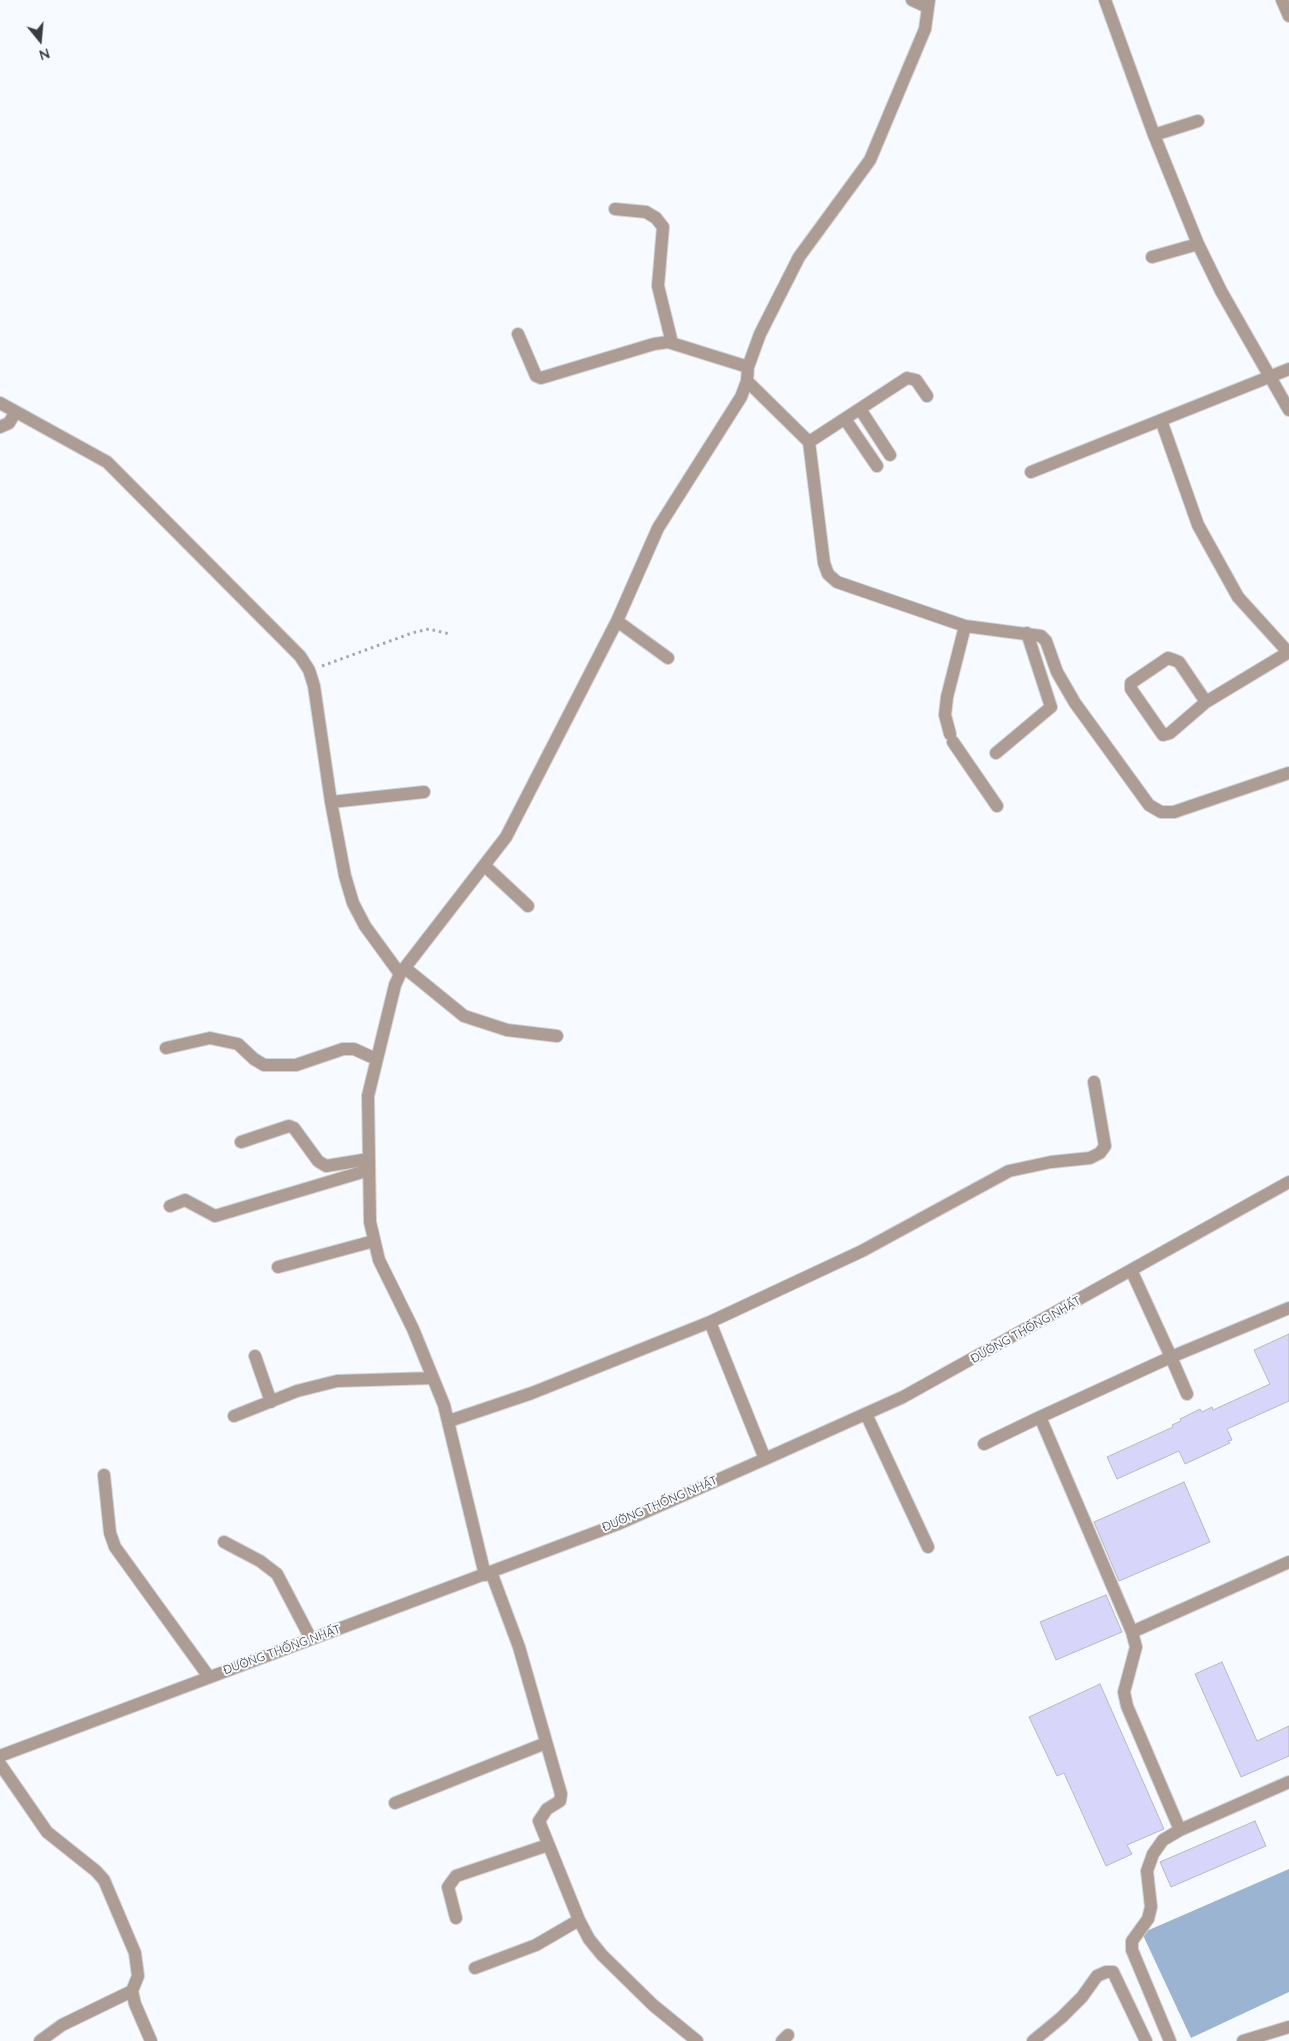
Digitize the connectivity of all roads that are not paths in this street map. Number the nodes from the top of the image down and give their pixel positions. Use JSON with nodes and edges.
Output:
{"nodes":[{"id":1,"x":912,"y":0,"type":"edge"},
{"id":2,"x":1105,"y":0,"type":"edge"},
{"id":3,"x":1282,"y":0,"type":"edge"},
{"id":4,"x":928,"y":3,"type":"edge"},
{"id":5,"x":1289,"y":16,"type":"edge"},
{"id":6,"x":1198,"y":121,"type":"dead end"},
{"id":7,"x":1154,"y":135,"type":"junction"},
{"id":8,"x":616,"y":209,"type":"dead end"},
{"id":9,"x":1198,"y":244,"type":"junction"},
{"id":10,"x":1152,"y":256,"type":"dead end"},
{"id":11,"x":518,"y":334,"type":"dead end"},
{"id":12,"x":672,"y":343,"type":"junction"},
{"id":13,"x":748,"y":367,"type":"junction"},
{"id":14,"x":1289,"y":369,"type":"edge"},
{"id":15,"x":1271,"y":376,"type":"junction"},
{"id":16,"x":747,"y":381,"type":"junction"},
{"id":17,"x":927,"y":396,"type":"dead end"},
{"id":18,"x":0,"y":403,"type":"edge"},
{"id":19,"x":860,"y":409,"type":"junction"},
{"id":20,"x":1289,"y":410,"type":"edge"},
{"id":21,"x":15,"y":413,"type":"junction"},
{"id":22,"x":845,"y":419,"type":"junction"},
{"id":23,"x":1160,"y":420,"type":"junction"},
{"id":24,"x":0,"y":427,"type":"edge"},
{"id":25,"x":809,"y":442,"type":"junction"},
{"id":26,"x":890,"y":455,"type":"dead end"},
{"id":27,"x":877,"y":466,"type":"dead end"},
{"id":28,"x":1031,"y":472,"type":"dead end"},
{"id":29,"x":617,"y":621,"type":"junction"},
{"id":30,"x":964,"y":626,"type":"junction"},
{"id":31,"x":1027,"y":633,"type":"junction"},
{"id":32,"x":1289,"y":652,"type":"edge"},
{"id":33,"x":668,"y":658,"type":"dead end"},
{"id":34,"x":1206,"y":702,"type":"junction"},
{"id":35,"x":996,"y":753,"type":"dead end"},
{"id":36,"x":1289,"y":773,"type":"edge"},
{"id":37,"x":424,"y":792,"type":"dead end"},
{"id":38,"x":331,"y":802,"type":"junction"},
{"id":39,"x":998,"y":806,"type":"dead end"},
{"id":40,"x":485,"y":866,"type":"junction"},
{"id":41,"x":528,"y":906,"type":"dead end"},
{"id":42,"x":402,"y":971,"type":"junction"},
{"id":43,"x":557,"y":1036,"type":"dead end"},
{"id":44,"x":166,"y":1048,"type":"dead end"},
{"id":45,"x":376,"y":1059,"type":"junction"},
{"id":46,"x":1094,"y":1082,"type":"dead end"},
{"id":47,"x":241,"y":1142,"type":"dead end"},
{"id":48,"x":369,"y":1164,"type":"junction"},
{"id":49,"x":1289,"y":1182,"type":"edge"},
{"id":50,"x":170,"y":1206,"type":"dead end"},
{"id":51,"x":374,"y":1242,"type":"junction"},
{"id":52,"x":278,"y":1267,"type":"dead end"},
{"id":53,"x":1132,"y":1272,"type":"junction"},
{"id":54,"x":1289,"y":1308,"type":"edge"},
{"id":55,"x":710,"y":1322,"type":"junction"},
{"id":56,"x":255,"y":1356,"type":"dead end"},
{"id":57,"x":1170,"y":1357,"type":"junction"},
{"id":58,"x":433,"y":1378,"type":"junction"},
{"id":59,"x":1187,"y":1394,"type":"dead end"},
{"id":60,"x":270,"y":1402,"type":"junction"},
{"id":61,"x":866,"y":1414,"type":"junction"},
{"id":62,"x":234,"y":1416,"type":"dead end"},
{"id":63,"x":1040,"y":1416,"type":"junction"},
{"id":64,"x":449,"y":1421,"type":"junction"},
{"id":65,"x":984,"y":1444,"type":"dead end"},
{"id":66,"x":766,"y":1459,"type":"junction"},
{"id":67,"x":104,"y":1475,"type":"dead end"},
{"id":68,"x":224,"y":1542,"type":"dead end"},
{"id":69,"x":928,"y":1547,"type":"dead end"},
{"id":70,"x":1289,"y":1562,"type":"edge"},
{"id":71,"x":488,"y":1574,"type":"junction"},
{"id":72,"x":1132,"y":1632,"type":"junction"},
{"id":73,"x":311,"y":1639,"type":"junction"},
{"id":74,"x":209,"y":1677,"type":"junction"},
{"id":75,"x":546,"y":1743,"type":"junction"},
{"id":76,"x":0,"y":1756,"type":"edge"},
{"id":77,"x":0,"y":1764,"type":"edge"},
{"id":78,"x":1289,"y":1782,"type":"edge"},
{"id":79,"x":395,"y":1803,"type":"dead end"},
{"id":80,"x":1180,"y":1830,"type":"junction"},
{"id":81,"x":548,"y":1846,"type":"junction"},
{"id":82,"x":456,"y":1918,"type":"dead end"},
{"id":83,"x":579,"y":1920,"type":"junction"},
{"id":84,"x":476,"y":1968,"type":"dead end"},
{"id":85,"x":132,"y":1991,"type":"junction"},
{"id":86,"x":1289,"y":2027,"type":"edge"},
{"id":87,"x":40,"y":2041,"type":"edge"},
{"id":88,"x":151,"y":2041,"type":"edge"},
{"id":89,"x":697,"y":2041,"type":"edge"},
{"id":90,"x":1033,"y":2041,"type":"edge"},
{"id":91,"x":1146,"y":2041,"type":"edge"},
{"id":92,"x":1170,"y":2041,"type":"edge"},
{"id":93,"x":1243,"y":2041,"type":"edge"}],
"edges":[{"from":1,"to":4,"type":"street"},
{"from":2,"to":7,"type":"street"},
{"from":3,"to":5,"type":"street"},
{"from":4,"to":13,"type":"street"},
{"from":6,"to":7,"type":"street"},
{"from":7,"to":9,"type":"street"},
{"from":8,"to":12,"type":"street"},
{"from":9,"to":10,"type":"street"},
{"from":9,"to":15,"type":"street"},
{"from":11,"to":12,"type":"street"},
{"from":12,"to":13,"type":"street"},
{"from":13,"to":16,"type":"street"},
{"from":14,"to":15,"type":"street"},
{"from":15,"to":20,"type":"street"},
{"from":15,"to":23,"type":"street"},
{"from":16,"to":25,"type":"street"},
{"from":16,"to":29,"type":"street"},
{"from":17,"to":19,"type":"street"},
{"from":18,"to":21,"type":"street"},
{"from":19,"to":22,"type":"street"},
{"from":19,"to":26,"type":"street"},
{"from":21,"to":24,"type":"street"},
{"from":21,"to":38,"type":"street"},
{"from":22,"to":25,"type":"street"},
{"from":22,"to":27,"type":"street"},
{"from":23,"to":28,"type":"street"},
{"from":23,"to":32,"type":"street"},
{"from":25,"to":30,"type":"street"},
{"from":29,"to":33,"type":"street"},
{"from":29,"to":40,"type":"street"},
{"from":30,"to":31,"type":"street"},
{"from":30,"to":39,"type":"street"},
{"from":31,"to":35,"type":"street"},
{"from":31,"to":36,"type":"street"},
{"from":32,"to":34,"type":"street"},
{"from":34,"to":34,"type":"street"},
{"from":37,"to":38,"type":"street"},
{"from":38,"to":42,"type":"street"},
{"from":40,"to":41,"type":"street"},
{"from":40,"to":42,"type":"street"},
{"from":42,"to":43,"type":"street"},
{"from":42,"to":45,"type":"street"},
{"from":44,"to":45,"type":"street"},
{"from":45,"to":48,"type":"street"},
{"from":46,"to":55,"type":"street"},
{"from":47,"to":48,"type":"street"},
{"from":48,"to":50,"type":"street"},
{"from":48,"to":51,"type":"street"},
{"from":49,"to":53,"type":"street","name":"ĐƯỜNG THỐNG NHẤT"},
{"from":51,"to":52,"type":"street"},
{"from":51,"to":58,"type":"street"},
{"from":53,"to":57,"type":"street"},
{"from":53,"to":61,"type":"street","name":"ĐƯỜNG THỐNG NHẤT"},
{"from":54,"to":57,"type":"street"},
{"from":55,"to":64,"type":"street"},
{"from":55,"to":66,"type":"street"},
{"from":56,"to":60,"type":"street"},
{"from":57,"to":59,"type":"street"},
{"from":57,"to":63,"type":"street"},
{"from":58,"to":60,"type":"street"},
{"from":58,"to":64,"type":"street"},
{"from":60,"to":62,"type":"street"},
{"from":61,"to":66,"type":"street","name":"ĐƯỜNG THỐNG NHẤT"},
{"from":61,"to":69,"type":"street"},
{"from":63,"to":65,"type":"street"},
{"from":63,"to":72,"type":"street"},
{"from":64,"to":71,"type":"street"},
{"from":66,"to":71,"type":"street","name":"ĐƯỜNG THỐNG NHẤT"},
{"from":67,"to":74,"type":"street"},
{"from":68,"to":73,"type":"street"},
{"from":70,"to":72,"type":"street"},
{"from":71,"to":73,"type":"street","name":"ĐƯỜNG THỐNG NHẤT"},
{"from":71,"to":75,"type":"street"},
{"from":72,"to":80,"type":"street"},
{"from":73,"to":74,"type":"street","name":"ĐƯỜNG THỐNG NHẤT"},
{"from":74,"to":76,"type":"street","name":"ĐƯỜNG THỐNG NHẤT"},
{"from":75,"to":79,"type":"street"},
{"from":75,"to":81,"type":"street"},
{"from":77,"to":85,"type":"street"},
{"from":78,"to":80,"type":"street"},
{"from":80,"to":92,"type":"street"},
{"from":81,"to":82,"type":"street"},
{"from":81,"to":83,"type":"street"},
{"from":83,"to":84,"type":"street"},
{"from":83,"to":89,"type":"street"},
{"from":85,"to":87,"type":"street"},
{"from":85,"to":88,"type":"street"},
{"from":86,"to":93,"type":"street"},
{"from":90,"to":91,"type":"street"}]}
